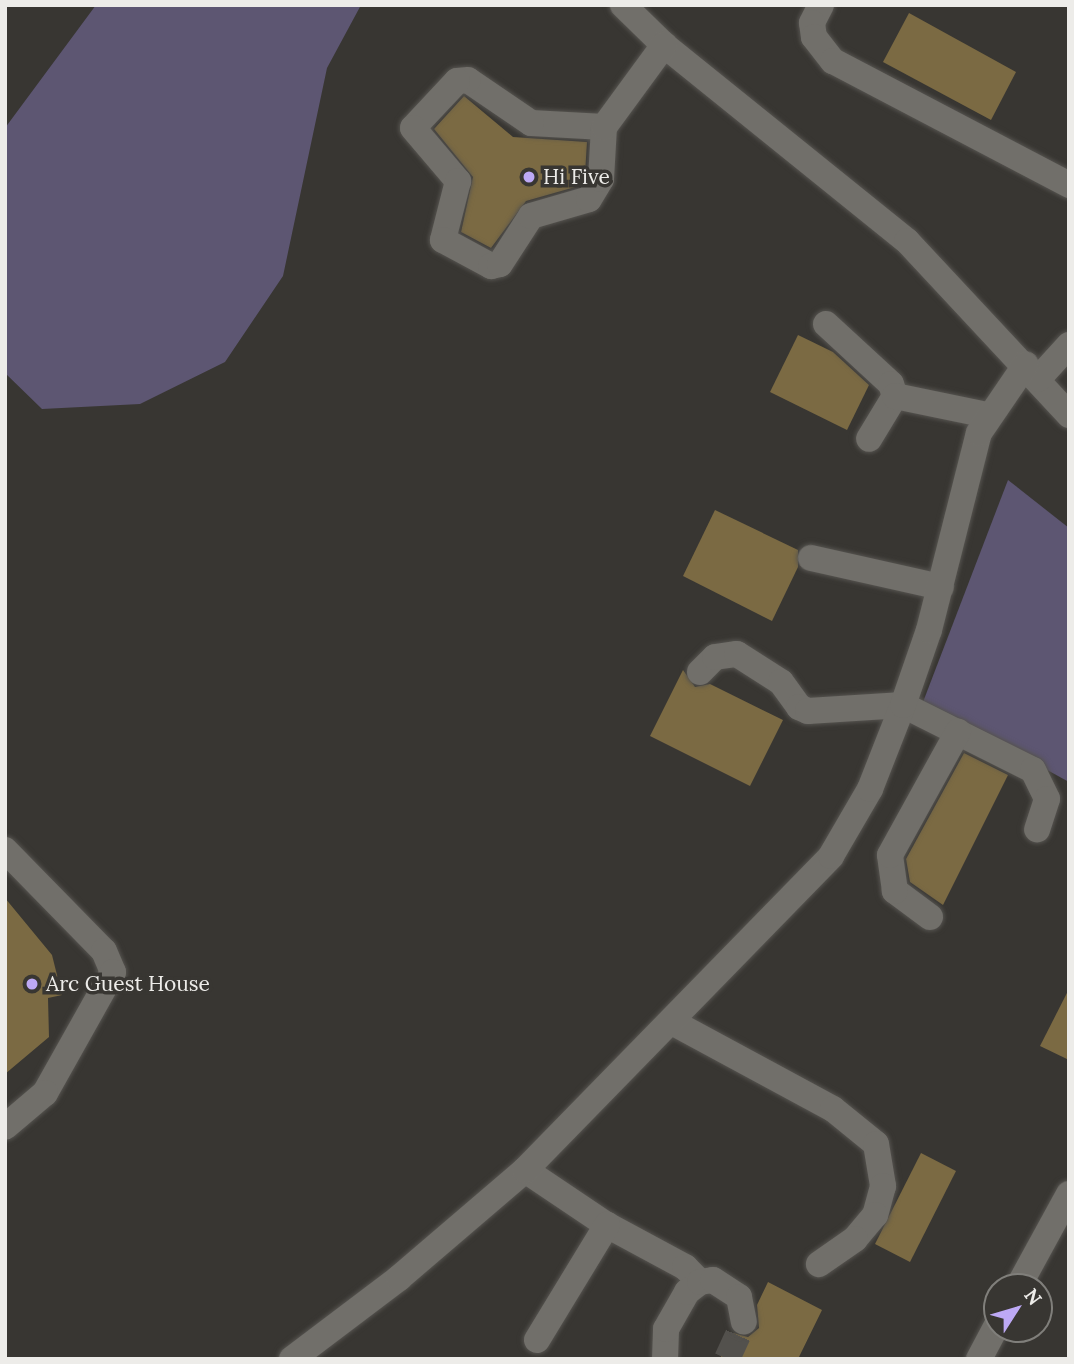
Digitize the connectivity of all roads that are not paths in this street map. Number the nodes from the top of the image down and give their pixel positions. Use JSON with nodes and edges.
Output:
{"nodes":[{"id":1,"x":623,"y":5,"type":"edge"},
{"id":2,"x":821,"y":5,"type":"edge"},
{"id":3,"x":664,"y":45,"type":"junction"},
{"id":4,"x":604,"y":127,"type":"junction"},
{"id":5,"x":1069,"y":185,"type":"edge"},
{"id":6,"x":827,"y":324,"type":"dead end"},
{"id":7,"x":1069,"y":345,"type":"edge"},
{"id":8,"x":1032,"y":371,"type":"junction"},
{"id":9,"x":895,"y":396,"type":"junction"},
{"id":10,"x":986,"y":415,"type":"junction"},
{"id":11,"x":1069,"y":415,"type":"edge"},
{"id":12,"x":869,"y":439,"type":"dead end"},
{"id":13,"x":811,"y":558,"type":"dead end"},
{"id":14,"x":941,"y":587,"type":"junction"},
{"id":15,"x":700,"y":672,"type":"dead end"},
{"id":16,"x":903,"y":705,"type":"junction"},
{"id":17,"x":958,"y":732,"type":"junction"},
{"id":18,"x":1037,"y":829,"type":"dead end"},
{"id":19,"x":5,"y":850,"type":"edge"},
{"id":20,"x":930,"y":917,"type":"dead end"},
{"id":21,"x":672,"y":1022,"type":"junction"},
{"id":22,"x":5,"y":1126,"type":"edge"},
{"id":23,"x":525,"y":1170,"type":"junction"},
{"id":24,"x":1069,"y":1194,"type":"edge"},
{"id":25,"x":607,"y":1225,"type":"junction"},
{"id":26,"x":819,"y":1264,"type":"dead end"},
{"id":27,"x":1026,"y":1273,"type":"edge"},
{"id":28,"x":700,"y":1282,"type":"junction"},
{"id":29,"x":744,"y":1322,"type":"dead end"},
{"id":30,"x":537,"y":1340,"type":"dead end"},
{"id":31,"x":987,"y":1343,"type":"edge"},
{"id":32,"x":292,"y":1359,"type":"edge"},
{"id":33,"x":665,"y":1359,"type":"edge"},
{"id":34,"x":979,"y":1359,"type":"edge"}],
"edges":[{"from":1,"to":3,"type":"street"},
{"from":2,"to":5,"type":"street"},
{"from":3,"to":4,"type":"street"},
{"from":3,"to":8,"type":"street"},
{"from":4,"to":4,"type":"street"},
{"from":6,"to":9,"type":"street"},
{"from":7,"to":8,"type":"street"},
{"from":8,"to":10,"type":"street"},
{"from":8,"to":11,"type":"street"},
{"from":9,"to":10,"type":"street"},
{"from":9,"to":12,"type":"street"},
{"from":10,"to":14,"type":"street"},
{"from":13,"to":14,"type":"street"},
{"from":14,"to":16,"type":"street"},
{"from":15,"to":16,"type":"street"},
{"from":16,"to":17,"type":"street"},
{"from":16,"to":21,"type":"street"},
{"from":17,"to":18,"type":"street"},
{"from":17,"to":20,"type":"street"},
{"from":19,"to":22,"type":"street"},
{"from":21,"to":23,"type":"street"},
{"from":21,"to":26,"type":"street"},
{"from":23,"to":25,"type":"street"},
{"from":23,"to":32,"type":"street"},
{"from":24,"to":27,"type":"street"},
{"from":25,"to":28,"type":"street"},
{"from":25,"to":30,"type":"street"},
{"from":28,"to":29,"type":"street"},
{"from":28,"to":33,"type":"street"},
{"from":31,"to":34,"type":"street"}]}
